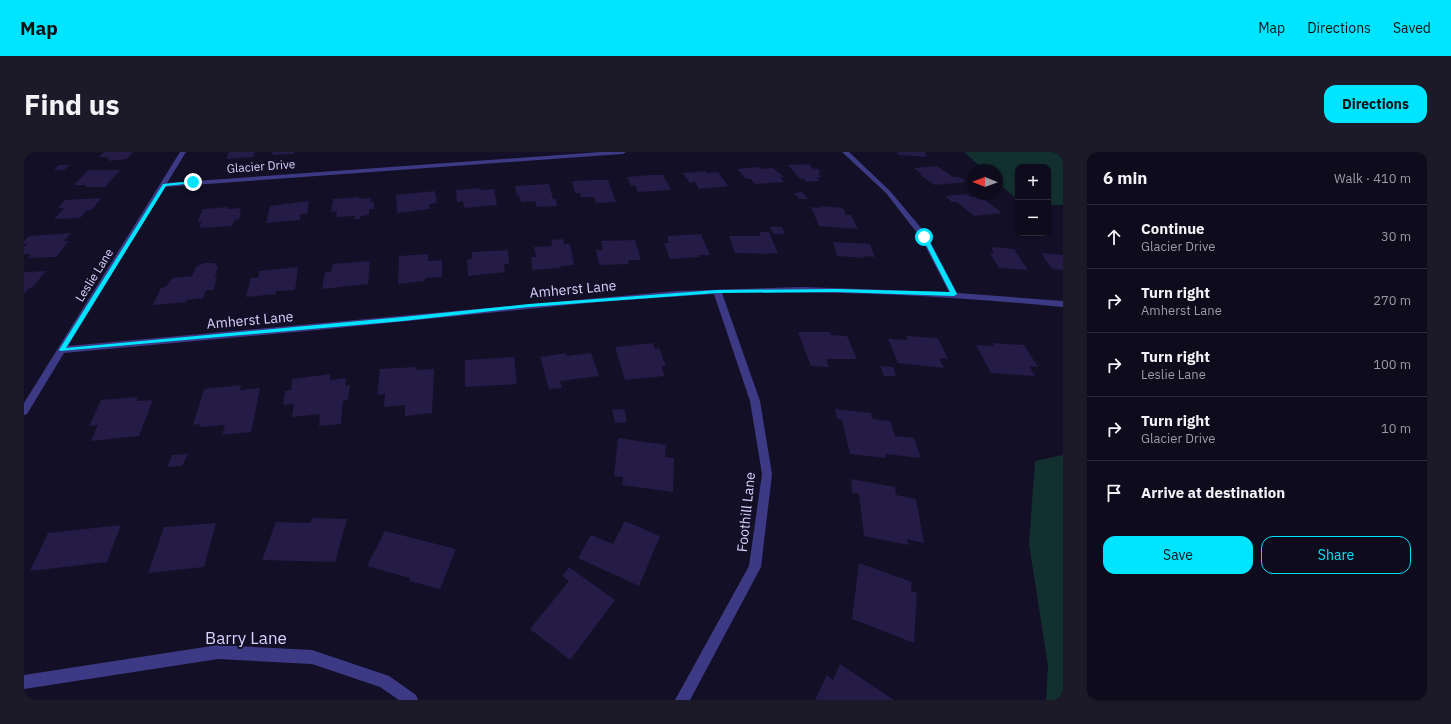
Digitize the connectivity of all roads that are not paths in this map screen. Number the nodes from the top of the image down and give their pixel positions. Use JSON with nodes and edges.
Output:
{"nodes":[{"id":1,"x":184,"y":152,"type":"edge"},
{"id":2,"x":624,"y":152,"type":"edge"},
{"id":3,"x":845,"y":152,"type":"edge"},
{"id":4,"x":164,"y":185,"type":"junction"},
{"id":5,"x":717,"y":291,"type":"junction"},
{"id":6,"x":954,"y":294,"type":"junction"},
{"id":7,"x":1063,"y":304,"type":"edge"},
{"id":8,"x":62,"y":350,"type":"junction"},
{"id":9,"x":24,"y":411,"type":"edge"},
{"id":10,"x":24,"y":682,"type":"edge"},
{"id":11,"x":411,"y":700,"type":"edge"},
{"id":12,"x":682,"y":700,"type":"edge"}],
"edges":[{"from":1,"to":4,"type":"street","name":"Leslie Lane"},
{"from":2,"to":4,"type":"street","name":"Glacier Drive"},
{"from":3,"to":6,"type":"street"},
{"from":4,"to":8,"type":"street","name":"Leslie Lane"},
{"from":5,"to":6,"type":"street","name":"Amherst Lane"},
{"from":5,"to":8,"type":"street","name":"Amherst Lane"},
{"from":5,"to":12,"type":"street","name":"Foothill Lane"},
{"from":6,"to":7,"type":"street","name":"Amherst Lane"},
{"from":8,"to":9,"type":"street","name":"Leslie Lane"},
{"from":10,"to":11,"type":"street","name":"Barry Lane"}]}
